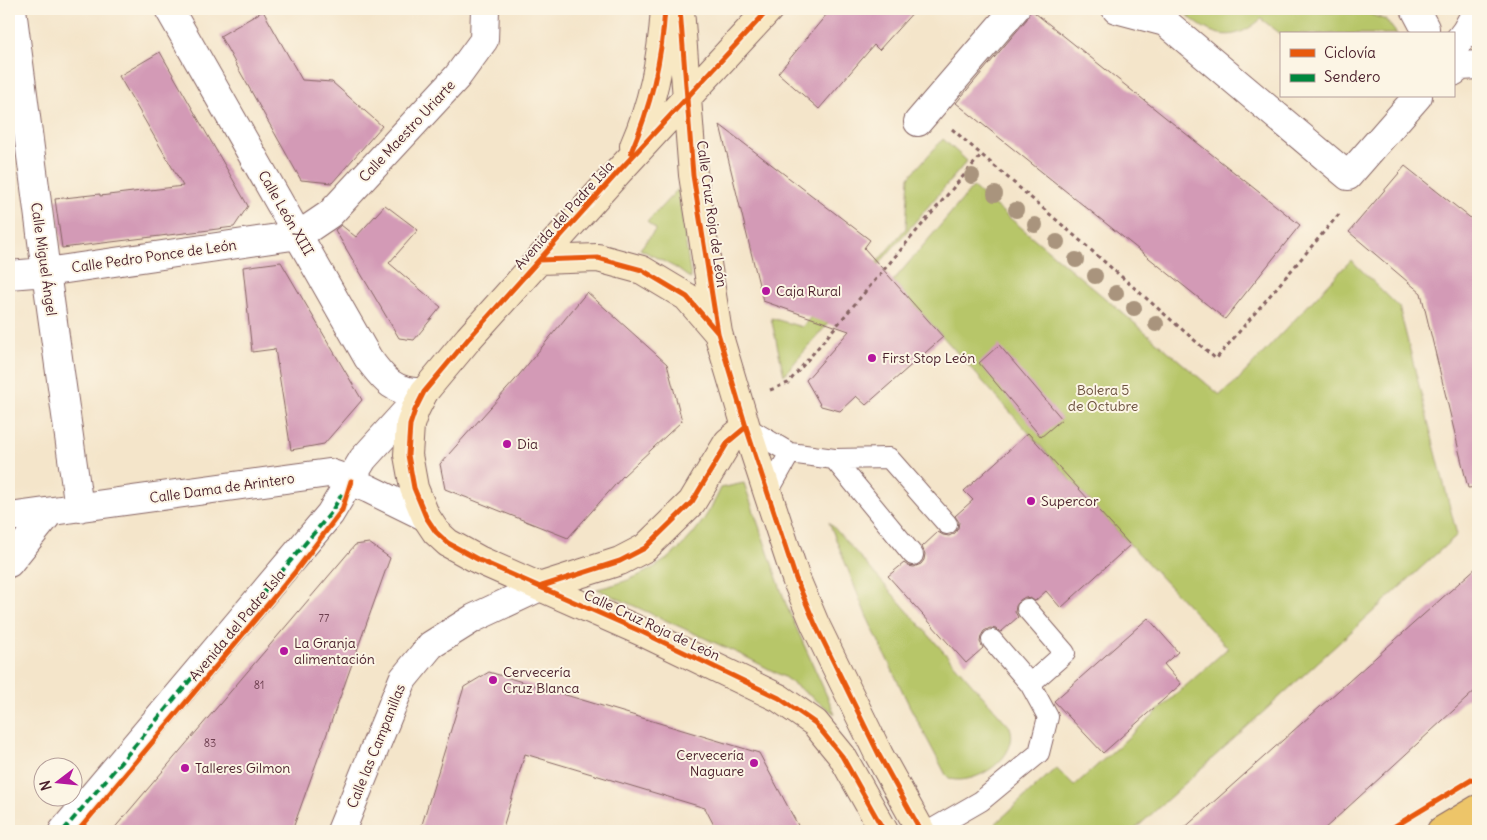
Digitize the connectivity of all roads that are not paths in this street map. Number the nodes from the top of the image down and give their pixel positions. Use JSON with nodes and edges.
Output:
{"nodes":[{"id":1,"x":12,"y":9,"type":"edge"},
{"id":2,"x":169,"y":9,"type":"edge"},
{"id":3,"x":485,"y":9,"type":"edge"},
{"id":4,"x":665,"y":9,"type":"edge"},
{"id":5,"x":680,"y":9,"type":"edge"},
{"id":6,"x":769,"y":9,"type":"edge"},
{"id":7,"x":1015,"y":9,"type":"edge"},
{"id":8,"x":1116,"y":9,"type":"edge"},
{"id":9,"x":1415,"y":9,"type":"edge"},
{"id":10,"x":1478,"y":9,"type":"edge"},
{"id":11,"x":1426,"y":32,"type":"edge"},
{"id":12,"x":1454,"y":47,"type":"edge"},
{"id":13,"x":1478,"y":65,"type":"edge"},
{"id":14,"x":1454,"y":71,"type":"edge"},
{"id":15,"x":687,"y":97,"type":"junction"},
{"id":16,"x":1417,"y":98,"type":"edge"},
{"id":17,"x":918,"y":122,"type":"dead end"},
{"id":18,"x":619,"y":171,"type":"junction"},
{"id":19,"x":299,"y":235,"type":"junction"},
{"id":20,"x":539,"y":260,"type":"junction"},
{"id":21,"x":46,"y":272,"type":"junction"},
{"id":22,"x":9,"y":275,"type":"edge"},
{"id":23,"x":718,"y":333,"type":"junction"},
{"id":24,"x":424,"y":392,"type":"junction"},
{"id":25,"x":746,"y":427,"type":"junction"},
{"id":26,"x":790,"y":453,"type":"junction"},
{"id":27,"x":408,"y":455,"type":"joint"},
{"id":28,"x":834,"y":459,"type":"junction"},
{"id":29,"x":351,"y":481,"type":"junction"},
{"id":30,"x":768,"y":492,"type":"junction"},
{"id":31,"x":79,"y":508,"type":"junction"},
{"id":32,"x":50,"y":512,"type":"junction"},
{"id":33,"x":9,"y":517,"type":"edge"},
{"id":34,"x":426,"y":517,"type":"junction"},
{"id":35,"x":946,"y":524,"type":"dead end"},
{"id":36,"x":912,"y":555,"type":"dead end"},
{"id":37,"x":9,"y":563,"type":"edge"},
{"id":38,"x":542,"y":586,"type":"junction"},
{"id":39,"x":1027,"y":609,"type":"dead end"},
{"id":40,"x":992,"y":640,"type":"dead end"},
{"id":41,"x":1030,"y":684,"type":"junction"},
{"id":42,"x":1478,"y":809,"type":"edge"},
{"id":43,"x":63,"y":831,"type":"edge"},
{"id":44,"x":341,"y":831,"type":"edge"},
{"id":45,"x":884,"y":831,"type":"edge"},
{"id":46,"x":921,"y":831,"type":"edge"},
{"id":47,"x":929,"y":831,"type":"edge"},
{"id":48,"x":1441,"y":831,"type":"edge"}],
"edges":[{"from":1,"to":21,"type":"street","name":"Calle Miguel Ángel"},
{"from":2,"to":19,"type":"street","name":"Calle León XIII"},
{"from":3,"to":19,"type":"street","name":"Calle Maestro Uriarte"},
{"from":4,"to":18,"type":"main road"},
{"from":5,"to":15,"type":"main road","name":"Calle Cruz Roja de León"},
{"from":6,"to":15,"type":"main road","name":"Avenida del Padre Isla"},
{"from":7,"to":17,"type":"street"},
{"from":8,"to":16,"type":"street"},
{"from":9,"to":11,"type":"street"},
{"from":10,"to":12,"type":"street"},
{"from":13,"to":14,"type":"street"},
{"from":15,"to":18,"type":"main road","name":"Avenida del Padre Isla"},
{"from":15,"to":23,"type":"main road","name":"Calle Cruz Roja de León"},
{"from":18,"to":20,"type":"main road","name":"Avenida del Padre Isla"},
{"from":19,"to":21,"type":"street","name":"Calle Pedro Ponce de León"},
{"from":19,"to":24,"type":"street","name":"Calle León XIII"},
{"from":20,"to":23,"type":"main road","name":"Calle Cruz Roja de León"},
{"from":20,"to":24,"type":"main road","name":"Avenida del Padre Isla"},
{"from":21,"to":22,"type":"street","name":"Calle Pedro Ponce de León"},
{"from":21,"to":31,"type":"street","name":"Calle Miguel Ángel"},
{"from":23,"to":25,"type":"main road","name":"Calle Cruz Roja de León"},
{"from":24,"to":27,"type":"main road","name":"Avenida del Padre Isla"},
{"from":24,"to":29,"type":"street","name":"Avenida del Padre Isla"},
{"from":25,"to":26,"type":"lane"},
{"from":25,"to":30,"type":"main road","name":"Calle Cruz Roja de León"},
{"from":25,"to":38,"type":"main road"},
{"from":26,"to":28,"type":"lane"},
{"from":26,"to":30,"type":"lane"},
{"from":27,"to":34,"type":"main road","name":"Calle Cruz Roja de León"},
{"from":28,"to":35,"type":"lane"},
{"from":28,"to":36,"type":"lane"},
{"from":29,"to":31,"type":"street","name":"Calle Dama de Arintero"},
{"from":29,"to":34,"type":"street","name":"Calle Dama de Arintero"},
{"from":29,"to":43,"type":"street","name":"Avenida del Padre Isla"},
{"from":30,"to":46,"type":"main road","name":"Calle Cruz Roja de León"},
{"from":31,"to":32,"type":"street","name":"Calle Dama de Arintero"},
{"from":32,"to":33,"type":"street","name":"Calle Dama de Arintero"},
{"from":32,"to":37,"type":"street"},
{"from":34,"to":38,"type":"main road","name":"Calle Cruz Roja de León"},
{"from":38,"to":44,"type":"street","name":"Calle las Campanillas"},
{"from":38,"to":45,"type":"main road","name":"Calle Cruz Roja de León"},
{"from":39,"to":41,"type":"lane"},
{"from":40,"to":41,"type":"lane"},
{"from":41,"to":47,"type":"lane"},
{"from":42,"to":48,"type":"main road"}]}
